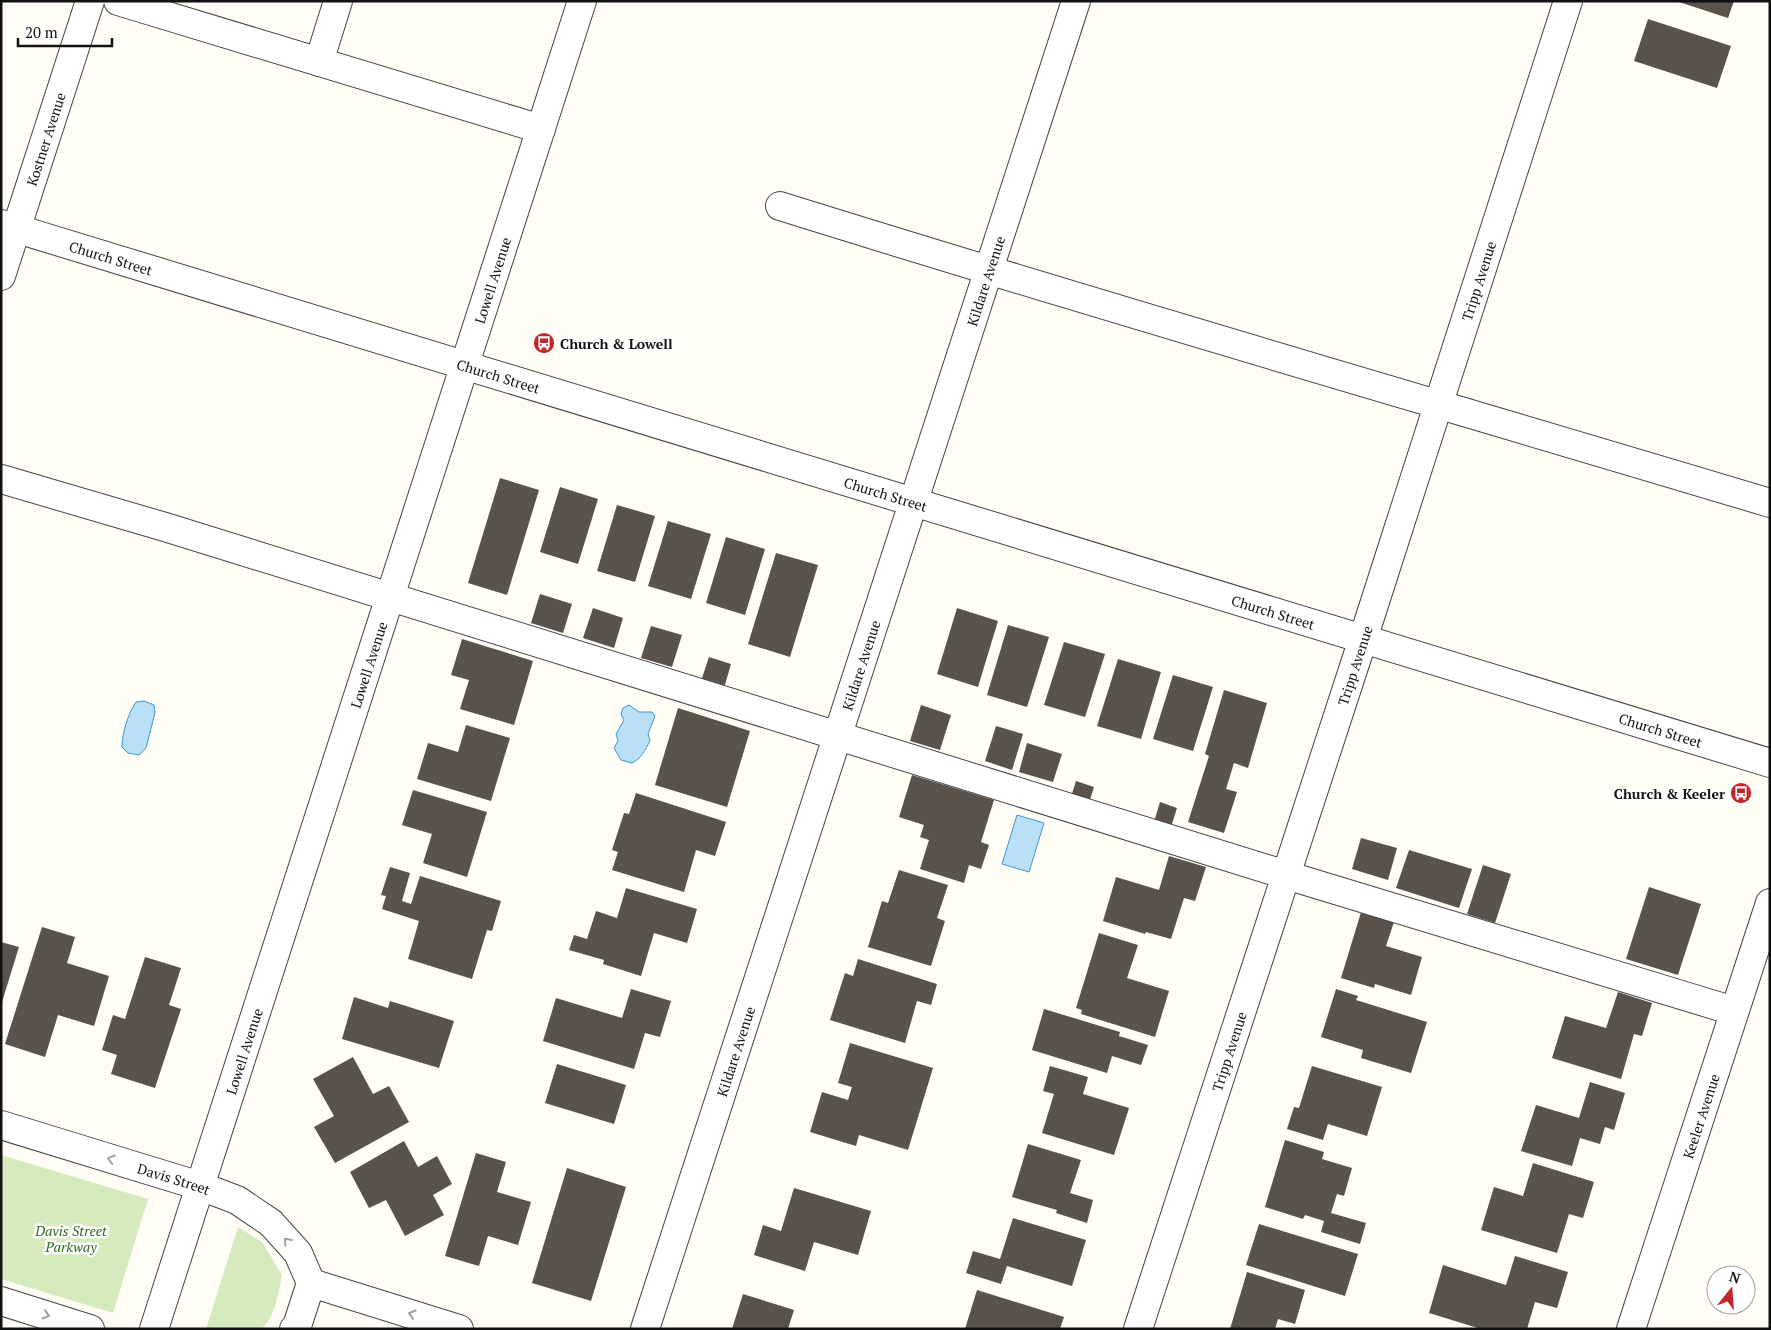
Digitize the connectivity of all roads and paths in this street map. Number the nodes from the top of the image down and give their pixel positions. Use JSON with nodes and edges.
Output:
{"nodes":[{"id":1,"x":90,"y":1,"type":"edge"},
{"id":2,"x":118,"y":1,"type":"edge"},
{"id":3,"x":338,"y":1,"type":"edge"},
{"id":4,"x":582,"y":1,"type":"edge"},
{"id":5,"x":1076,"y":1,"type":"edge"},
{"id":6,"x":1568,"y":1,"type":"edge"},
{"id":7,"x":319,"y":62,"type":"junction"},
{"id":8,"x":541,"y":130,"type":"junction"},
{"id":9,"x":780,"y":206,"type":"dead end"},
{"id":10,"x":9,"y":227,"type":"edge"},
{"id":11,"x":988,"y":271,"type":"junction"},
{"id":12,"x":1,"y":276,"type":"edge"},
{"id":13,"x":465,"y":365,"type":"junction"},
{"id":14,"x":1439,"y":403,"type":"junction"},
{"id":15,"x":1,"y":479,"type":"edge"},
{"id":16,"x":913,"y":502,"type":"junction"},
{"id":17,"x":1770,"y":503,"type":"edge"},
{"id":18,"x":390,"y":598,"type":"junction"},
{"id":19,"x":1363,"y":640,"type":"junction"},
{"id":20,"x":837,"y":735,"type":"junction"},
{"id":21,"x":1770,"y":763,"type":"edge"},
{"id":22,"x":1286,"y":875,"type":"junction"},
{"id":23,"x":1770,"y":904,"type":"edge"},
{"id":24,"x":1734,"y":1010,"type":"junction"},
{"id":25,"x":1,"y":1125,"type":"edge"},
{"id":26,"x":200,"y":1186,"type":"junction"},
{"id":27,"x":311,"y":1283,"type":"junction"},
{"id":28,"x":1,"y":1301,"type":"edge"},
{"id":29,"x":298,"y":1328,"type":"edge"},
{"id":30,"x":90,"y":1329,"type":"edge"},
{"id":31,"x":154,"y":1329,"type":"edge"},
{"id":32,"x":459,"y":1329,"type":"edge"},
{"id":33,"x":645,"y":1329,"type":"edge"},
{"id":34,"x":1138,"y":1329,"type":"edge"},
{"id":35,"x":1631,"y":1329,"type":"edge"}],
"edges":[{"from":1,"to":10,"type":"street","name":"Kostner Avenue"},
{"from":2,"to":7,"type":"street"},
{"from":3,"to":7,"type":"street"},
{"from":4,"to":8,"type":"street","name":"Lowell Avenue"},
{"from":5,"to":11,"type":"street","name":"Kildare Avenue"},
{"from":6,"to":14,"type":"street","name":"Tripp Avenue"},
{"from":7,"to":8,"type":"street"},
{"from":8,"to":13,"type":"street","name":"Lowell Avenue"},
{"from":9,"to":11,"type":"street"},
{"from":10,"to":12,"type":"street","name":"Kostner Avenue"},
{"from":10,"to":13,"type":"street","name":"Church Street"},
{"from":11,"to":14,"type":"street"},
{"from":11,"to":16,"type":"street","name":"Kildare Avenue"},
{"from":13,"to":16,"type":"street","name":"Church Street"},
{"from":13,"to":18,"type":"street","name":"Lowell Avenue"},
{"from":14,"to":17,"type":"street"},
{"from":14,"to":19,"type":"street","name":"Tripp Avenue"},
{"from":15,"to":18,"type":"street"},
{"from":16,"to":19,"type":"street","name":"Church Street"},
{"from":16,"to":20,"type":"street","name":"Kildare Avenue"},
{"from":18,"to":20,"type":"street"},
{"from":18,"to":26,"type":"street","name":"Lowell Avenue"},
{"from":19,"to":21,"type":"street","name":"Church Street"},
{"from":19,"to":22,"type":"street","name":"Tripp Avenue"},
{"from":20,"to":22,"type":"street"},
{"from":20,"to":33,"type":"street","name":"Kildare Avenue"},
{"from":22,"to":24,"type":"street"},
{"from":22,"to":34,"type":"street","name":"Tripp Avenue"},
{"from":23,"to":24,"type":"street","name":"Keeler Avenue"},
{"from":24,"to":35,"type":"street","name":"Keeler Avenue"},
{"from":26,"to":25,"type":"street","name":"Davis Street","one_way":true},
{"from":27,"to":26,"type":"street","name":"Davis Street","one_way":true},
{"from":26,"to":31,"type":"street","name":"Lowell Avenue"},
{"from":27,"to":29,"type":"street"},
{"from":32,"to":27,"type":"street","one_way":true},
{"from":28,"to":30,"type":"street","one_way":true}]}
